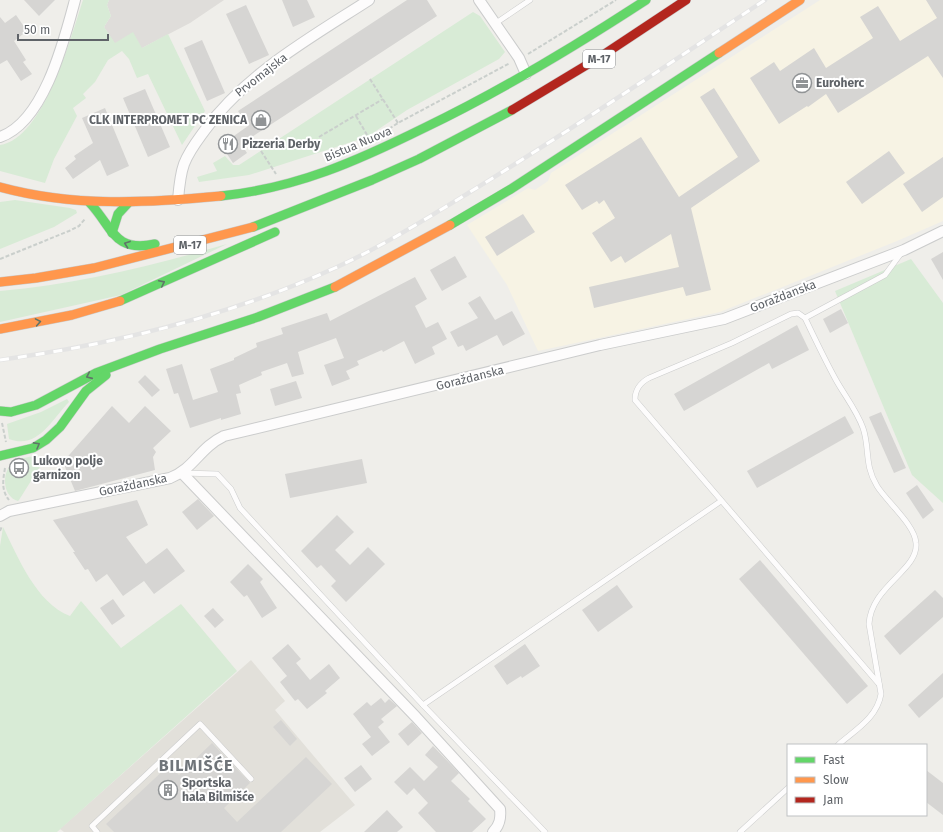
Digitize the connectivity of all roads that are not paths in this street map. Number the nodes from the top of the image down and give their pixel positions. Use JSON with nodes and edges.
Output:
{"nodes":[{"id":1,"x":75,"y":0,"type":"edge"},
{"id":2,"x":369,"y":0,"type":"edge"},
{"id":3,"x":479,"y":0,"type":"edge"},
{"id":4,"x":530,"y":0,"type":"edge"},
{"id":5,"x":646,"y":0,"type":"edge"},
{"id":6,"x":686,"y":0,"type":"edge"},
{"id":7,"x":800,"y":0,"type":"edge"},
{"id":8,"x":496,"y":23,"type":"junction"},
{"id":9,"x":526,"y":74,"type":"junction"},
{"id":10,"x":0,"y":137,"type":"edge"},
{"id":11,"x":366,"y":184,"type":"junction"},
{"id":12,"x":0,"y":187,"type":"edge"},
{"id":13,"x":0,"y":190,"type":"edge"},
{"id":14,"x":11,"y":190,"type":"junction"},
{"id":15,"x":178,"y":200,"type":"junction"},
{"id":16,"x":89,"y":202,"type":"junction"},
{"id":17,"x":129,"y":202,"type":"junction"},
{"id":18,"x":345,"y":202,"type":"dead end"},
{"id":19,"x":265,"y":212,"type":"dead end"},
{"id":20,"x":232,"y":222,"type":"dead end"},
{"id":21,"x":281,"y":230,"type":"dead end"},
{"id":22,"x":943,"y":231,"type":"edge"},
{"id":23,"x":112,"y":233,"type":"junction"},
{"id":24,"x":904,"y":250,"type":"junction"},
{"id":25,"x":3,"y":282,"type":"edge"},
{"id":26,"x":805,"y":318,"type":"junction"},
{"id":27,"x":0,"y":329,"type":"edge"},
{"id":28,"x":125,"y":362,"type":"junction"},
{"id":29,"x":1,"y":415,"type":"edge"},
{"id":30,"x":4,"y":455,"type":"edge"},
{"id":31,"x":182,"y":473,"type":"junction"},
{"id":32,"x":721,"y":501,"type":"junction"},
{"id":33,"x":5,"y":514,"type":"edge"},
{"id":34,"x":880,"y":684,"type":"junction"},
{"id":35,"x":423,"y":705,"type":"junction"},
{"id":36,"x":839,"y":744,"type":"edge"},
{"id":37,"x":251,"y":779,"type":"dead end"},
{"id":38,"x":787,"y":789,"type":"edge"},
{"id":39,"x":97,"y":832,"type":"edge"},
{"id":40,"x":493,"y":832,"type":"edge"},
{"id":41,"x":545,"y":832,"type":"edge"},
{"id":42,"x":740,"y":832,"type":"edge"}],
"edges":[{"from":1,"to":10,"type":"street"},
{"from":2,"to":15,"type":"street","name":"Prvomajska"},
{"from":3,"to":8,"type":"street"},
{"from":4,"to":8,"type":"lane"},
{"from":5,"to":9,"type":"main road","name":"Bistua Nuova"},
{"from":6,"to":11,"type":"main road","number":"M-17"},
{"from":7,"to":28,"type":"main road"},
{"from":8,"to":9,"type":"street"},
{"from":9,"to":15,"type":"main road","name":"Bistua Nuova"},
{"from":11,"to":18,"type":"main road"},
{"from":11,"to":19,"type":"main road"},
{"from":11,"to":25,"type":"main road","number":"M-17"},
{"from":12,"to":14,"type":"main road","name":"Bistua Nuova"},
{"from":13,"to":14,"type":"main road"},
{"from":14,"to":16,"type":"main road","name":"Bistua Nuova"},
{"from":15,"to":17,"type":"main road","name":"Bistua Nuova"},
{"from":16,"to":17,"type":"main road","name":"Bistua Nuova"},
{"from":16,"to":23,"type":"main road"},
{"from":17,"to":23,"type":"main road"},
{"from":20,"to":23,"type":"main road","one_way":true},
{"from":27,"to":21,"type":"main road","one_way":true},
{"from":22,"to":24,"type":"street","name":"Goraždanska"},
{"from":24,"to":26,"type":"lane"},
{"from":24,"to":31,"type":"street","name":"Goraždanska"},
{"from":26,"to":32,"type":"lane"},
{"from":26,"to":34,"type":"lane"},
{"from":28,"to":29,"type":"main road","one_way":true},
{"from":30,"to":28,"type":"main road","one_way":true},
{"from":31,"to":33,"type":"street","name":"Goraždanska"},
{"from":31,"to":35,"type":"lane"},
{"from":31,"to":40,"type":"street"},
{"from":32,"to":34,"type":"lane"},
{"from":32,"to":35,"type":"lane"},
{"from":34,"to":36,"type":"lane"},
{"from":35,"to":41,"type":"lane"},
{"from":37,"to":39,"type":"lane"},
{"from":38,"to":42,"type":"lane"}]}
